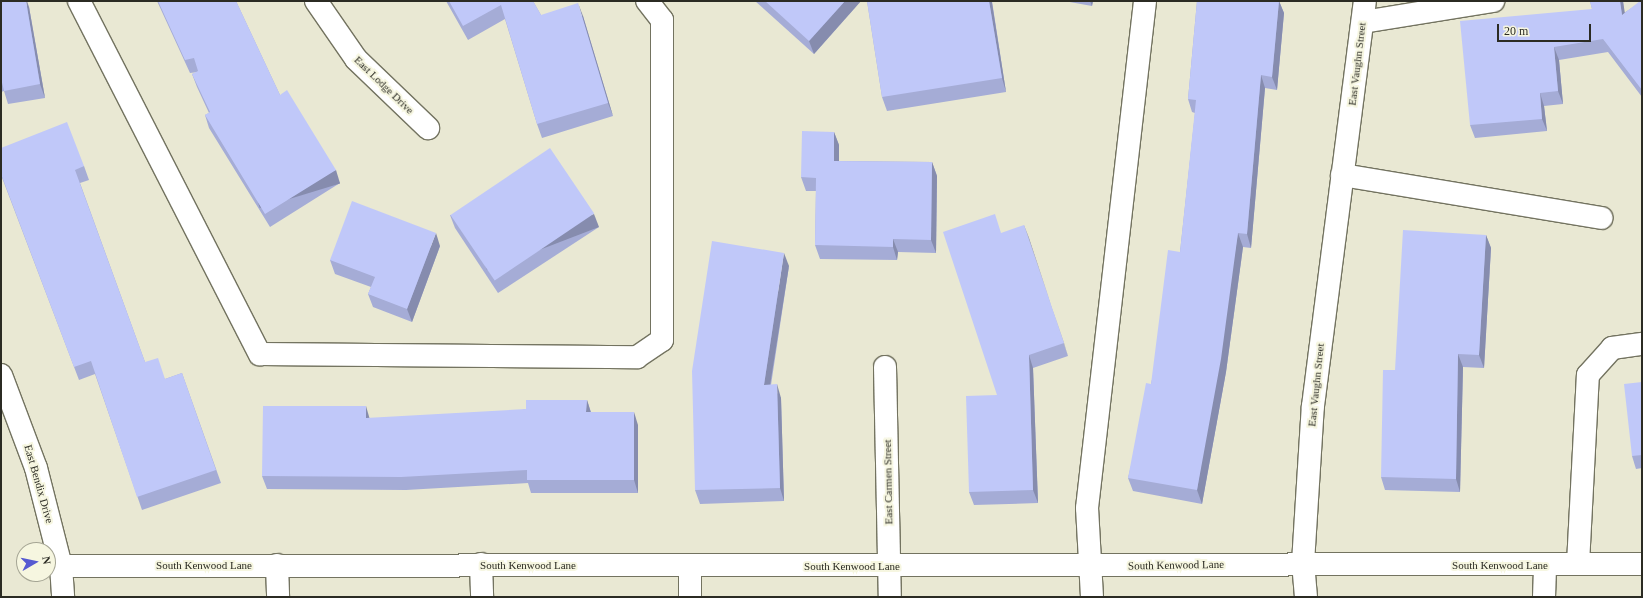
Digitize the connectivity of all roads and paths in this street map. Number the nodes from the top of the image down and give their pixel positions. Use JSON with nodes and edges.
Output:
{"nodes":[{"id":1,"x":79,"y":1,"type":"edge"},
{"id":2,"x":316,"y":1,"type":"edge"},
{"id":3,"x":647,"y":1,"type":"edge"},
{"id":4,"x":1145,"y":1,"type":"edge"},
{"id":5,"x":1494,"y":1,"type":"edge"},
{"id":6,"x":1364,"y":11,"type":"edge"},
{"id":7,"x":428,"y":128,"type":"dead end"},
{"id":8,"x":1342,"y":175,"type":"junction"},
{"id":9,"x":1601,"y":218,"type":"dead end"},
{"id":10,"x":1642,"y":344,"type":"edge"},
{"id":11,"x":885,"y":366,"type":"dead end"},
{"id":12,"x":1,"y":375,"type":"edge"},
{"id":13,"x":1302,"y":563,"type":"junction"},
{"id":14,"x":481,"y":564,"type":"junction"},
{"id":15,"x":1578,"y":564,"type":"junction"},
{"id":16,"x":1642,"y":564,"type":"edge"},
{"id":17,"x":277,"y":565,"type":"junction"},
{"id":18,"x":1544,"y":565,"type":"junction"},
{"id":19,"x":61,"y":566,"type":"junction"},
{"id":20,"x":690,"y":566,"type":"junction"},
{"id":21,"x":890,"y":566,"type":"junction"},
{"id":22,"x":1089,"y":566,"type":"junction"},
{"id":23,"x":63,"y":597,"type":"edge"},
{"id":24,"x":278,"y":597,"type":"edge"},
{"id":25,"x":482,"y":597,"type":"edge"},
{"id":26,"x":690,"y":597,"type":"edge"},
{"id":27,"x":890,"y":597,"type":"edge"},
{"id":28,"x":1092,"y":597,"type":"edge"},
{"id":29,"x":1306,"y":597,"type":"edge"},
{"id":30,"x":1544,"y":597,"type":"edge"}],
"edges":[{"from":1,"to":3,"type":"street"},
{"from":2,"to":7,"type":"street","name":"East Lodge Drive"},
{"from":4,"to":22,"type":"street"},
{"from":5,"to":6,"type":"street"},
{"from":6,"to":8,"type":"street","name":"East Vaughn Street"},
{"from":8,"to":9,"type":"street"},
{"from":8,"to":13,"type":"street","name":"East Vaughn Street"},
{"from":10,"to":15,"type":"street"},
{"from":11,"to":21,"type":"street","name":"East Carmen Street"},
{"from":12,"to":19,"type":"street","name":"East Bendix Drive"},
{"from":13,"to":18,"type":"street","name":"South Kenwood Lane"},
{"from":13,"to":22,"type":"street","name":"South Kenwood Lane"},
{"from":13,"to":29,"type":"street","name":"East Vaughn Street"},
{"from":14,"to":17,"type":"street","name":"South Kenwood Lane"},
{"from":14,"to":20,"type":"street","name":"South Kenwood Lane"},
{"from":14,"to":25,"type":"street"},
{"from":15,"to":16,"type":"street","name":"South Kenwood Lane"},
{"from":15,"to":18,"type":"street","name":"South Kenwood Lane"},
{"from":17,"to":19,"type":"street","name":"South Kenwood Lane"},
{"from":17,"to":24,"type":"street"},
{"from":18,"to":30,"type":"street"},
{"from":19,"to":23,"type":"street","name":"East Bendix Drive"},
{"from":20,"to":21,"type":"street","name":"South Kenwood Lane"},
{"from":20,"to":26,"type":"street"},
{"from":21,"to":22,"type":"street","name":"South Kenwood Lane"},
{"from":21,"to":27,"type":"street","name":"East Carmen Street"},
{"from":22,"to":28,"type":"street"}]}
